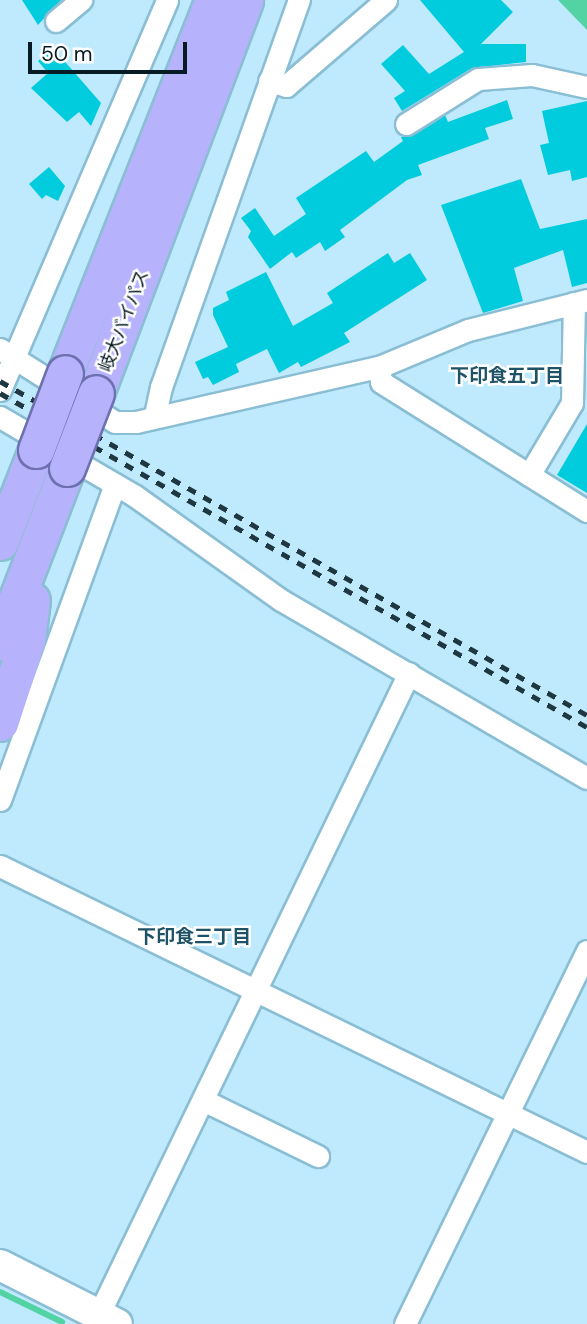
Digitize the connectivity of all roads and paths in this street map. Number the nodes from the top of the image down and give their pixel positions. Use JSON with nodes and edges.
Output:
{"nodes":[{"id":1,"x":80,"y":0,"type":"edge"},
{"id":2,"x":167,"y":0,"type":"edge"},
{"id":3,"x":213,"y":0,"type":"edge"},
{"id":4,"x":245,"y":0,"type":"edge"},
{"id":5,"x":299,"y":0,"type":"edge"},
{"id":6,"x":386,"y":0,"type":"edge"},
{"id":7,"x":56,"y":21,"type":"dead end"},
{"id":8,"x":269,"y":80,"type":"junction"},
{"id":9,"x":587,"y":87,"type":"edge"},
{"id":10,"x":406,"y":124,"type":"dead end"},
{"id":11,"x":581,"y":302,"type":"edge"},
{"id":12,"x":6,"y":354,"type":"edge"},
{"id":13,"x":379,"y":367,"type":"junction"},
{"id":14,"x":0,"y":390,"type":"edge"},
{"id":15,"x":155,"y":415,"type":"junction"},
{"id":16,"x":0,"y":417,"type":"edge"},
{"id":17,"x":529,"y":475,"type":"junction"},
{"id":18,"x":115,"y":484,"type":"junction"},
{"id":19,"x":587,"y":511,"type":"edge"},
{"id":20,"x":1,"y":538,"type":"edge"},
{"id":21,"x":40,"y":544,"type":"junction"},
{"id":22,"x":0,"y":642,"type":"edge"},
{"id":23,"x":409,"y":673,"type":"junction"},
{"id":24,"x":0,"y":723,"type":"edge"},
{"id":25,"x":587,"y":778,"type":"edge"},
{"id":26,"x":0,"y":800,"type":"edge"},
{"id":27,"x":0,"y":866,"type":"edge"},
{"id":28,"x":587,"y":951,"type":"edge"},
{"id":29,"x":256,"y":990,"type":"junction"},
{"id":30,"x":203,"y":1100,"type":"junction"},
{"id":31,"x":507,"y":1113,"type":"junction"},
{"id":32,"x":587,"y":1152,"type":"edge"},
{"id":33,"x":318,"y":1156,"type":"dead end"},
{"id":34,"x":0,"y":1265,"type":"edge"},
{"id":35,"x":103,"y":1321,"type":"edge"},
{"id":36,"x":405,"y":1324,"type":"edge"}],
"edges":[{"from":1,"to":7,"type":"street"},
{"from":2,"to":12,"type":"street"},
{"from":3,"to":20,"type":"highway","name":"岐大バイパス","bridge":true},
{"from":4,"to":21,"type":"highway","name":"岐大バイパス","bridge":true},
{"from":5,"to":8,"type":"street"},
{"from":6,"to":8,"type":"street"},
{"from":8,"to":15,"type":"street"},
{"from":9,"to":10,"type":"street"},
{"from":11,"to":13,"type":"street"},
{"from":11,"to":17,"type":"street"},
{"from":12,"to":14,"type":"street"},
{"from":12,"to":15,"type":"street"},
{"from":13,"to":15,"type":"street"},
{"from":13,"to":17,"type":"street"},
{"from":16,"to":18,"type":"street"},
{"from":17,"to":19,"type":"street"},
{"from":18,"to":23,"type":"street"},
{"from":18,"to":26,"type":"street"},
{"from":21,"to":22,"type":"highway","name":"岐大バイパス"},
{"from":21,"to":24,"type":"highway"},
{"from":23,"to":25,"type":"street"},
{"from":23,"to":29,"type":"street"},
{"from":27,"to":29,"type":"street"},
{"from":28,"to":31,"type":"street"},
{"from":29,"to":30,"type":"street"},
{"from":29,"to":31,"type":"street"},
{"from":30,"to":33,"type":"street"},
{"from":30,"to":35,"type":"street"},
{"from":31,"to":32,"type":"street"},
{"from":31,"to":36,"type":"street"},
{"from":34,"to":35,"type":"main road"}]}
